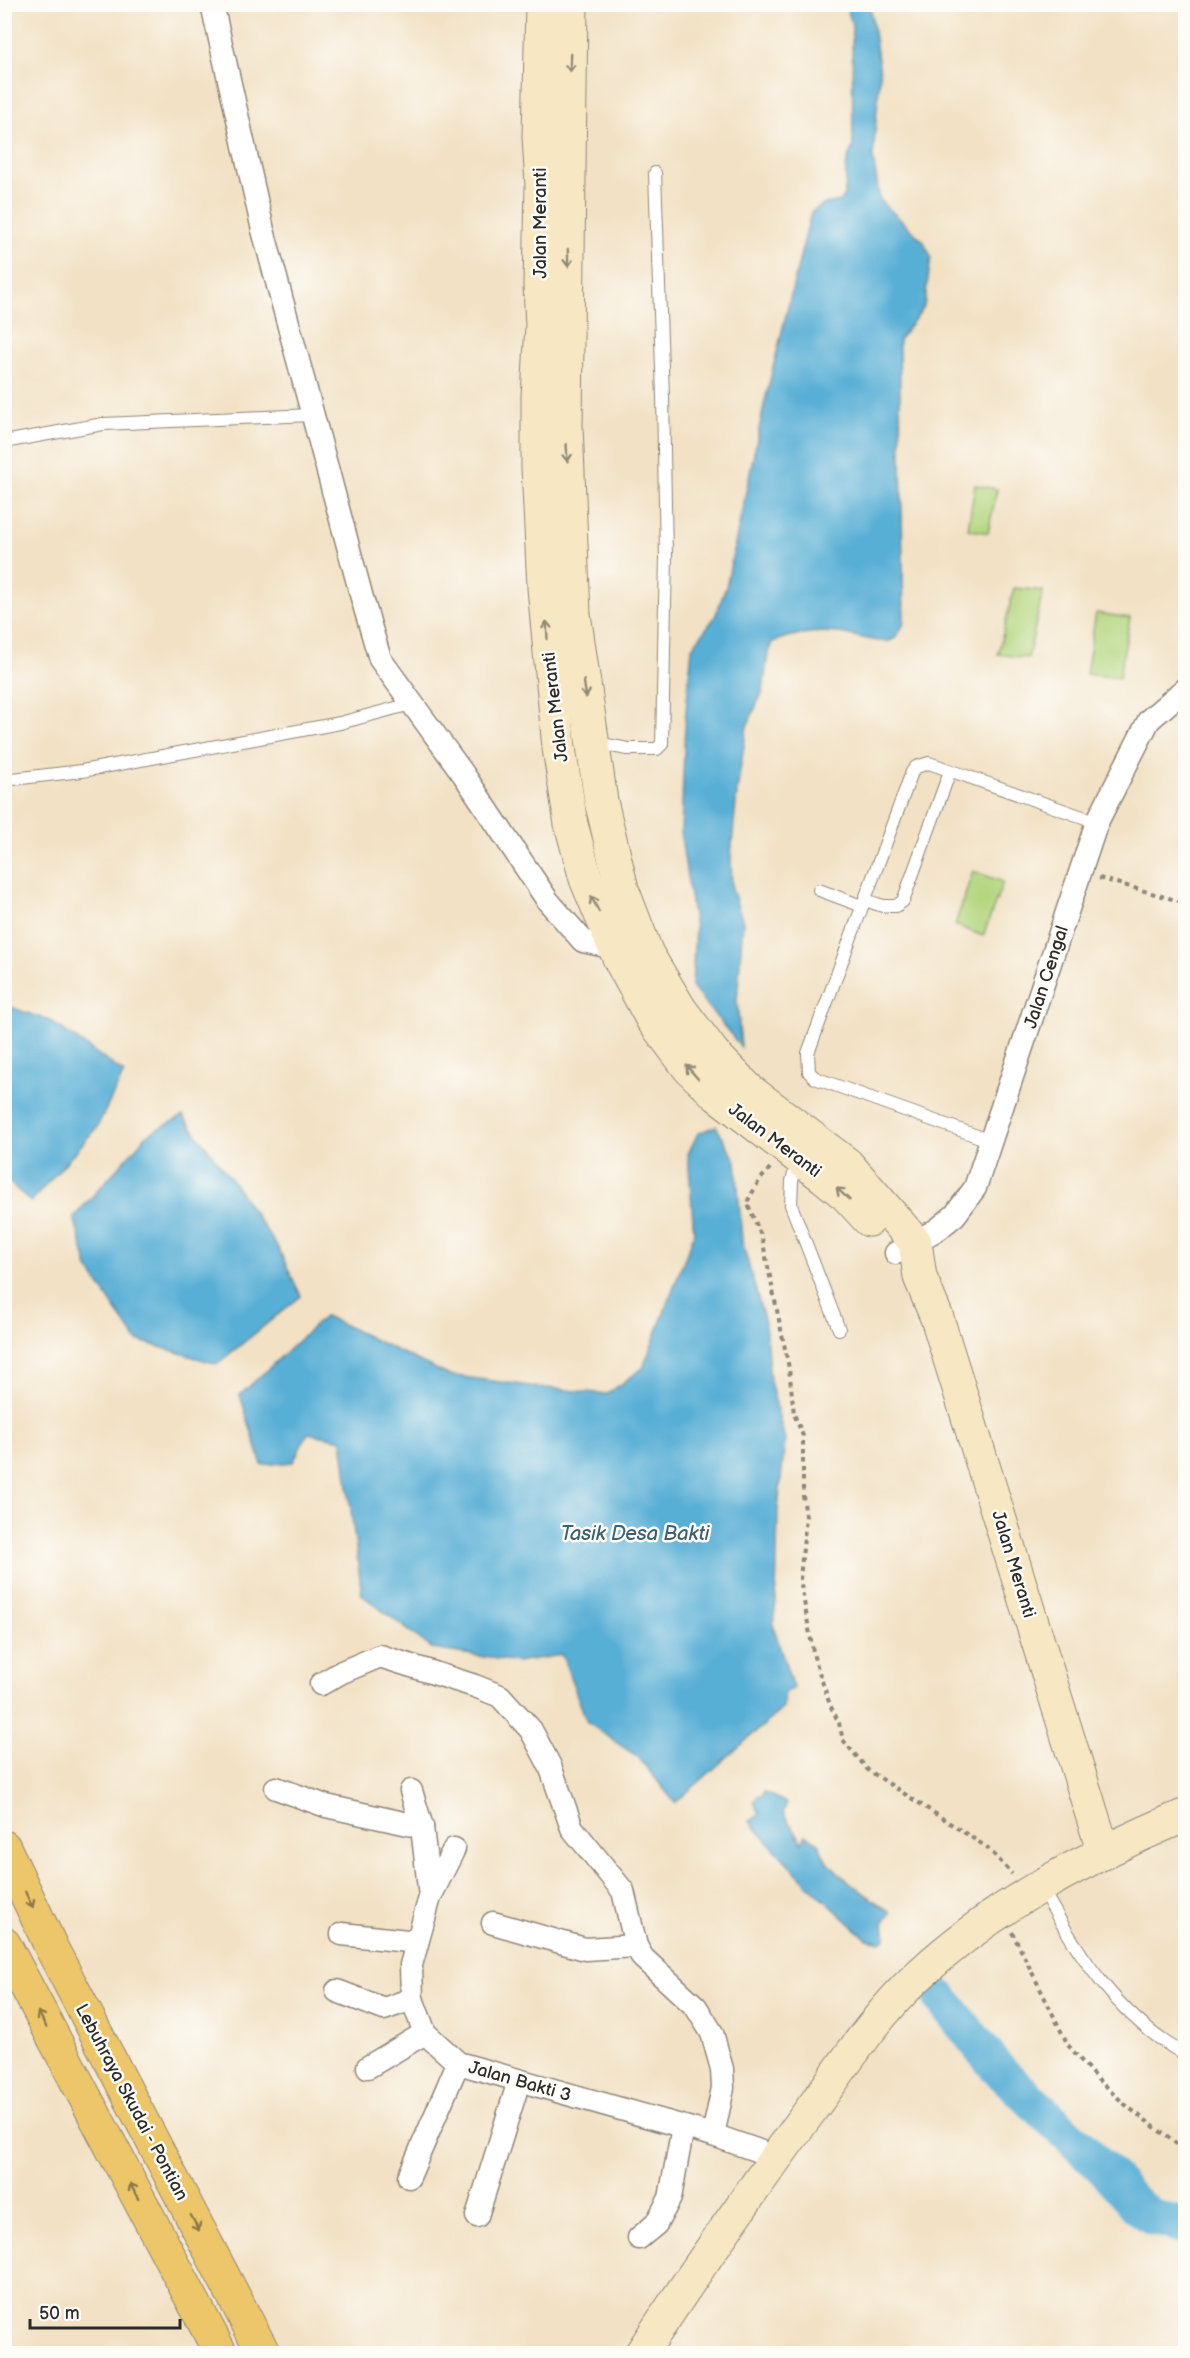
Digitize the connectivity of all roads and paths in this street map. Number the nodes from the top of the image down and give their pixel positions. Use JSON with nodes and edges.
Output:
{"nodes":[{"id":1,"x":212,"y":4,"type":"edge"},
{"id":2,"x":542,"y":4,"type":"edge"},
{"id":3,"x":571,"y":4,"type":"edge"},
{"id":4,"x":655,"y":172,"type":"dead end"},
{"id":5,"x":312,"y":415,"type":"junction"},
{"id":6,"x":4,"y":442,"type":"edge"},
{"id":7,"x":1185,"y":688,"type":"edge"},
{"id":8,"x":411,"y":704,"type":"junction"},
{"id":9,"x":592,"y":742,"type":"junction"},
{"id":10,"x":950,"y":771,"type":"junction"},
{"id":11,"x":4,"y":780,"type":"edge"},
{"id":12,"x":1097,"y":822,"type":"junction"},
{"id":13,"x":1081,"y":872,"type":"junction"},
{"id":14,"x":819,"y":890,"type":"dead end"},
{"id":15,"x":864,"y":903,"type":"junction"},
{"id":16,"x":1185,"y":903,"type":"edge"},
{"id":17,"x":615,"y":948,"type":"junction"},
{"id":18,"x":991,"y":1141,"type":"junction"},
{"id":19,"x":792,"y":1154,"type":"junction"},
{"id":20,"x":905,"y":1248,"type":"junction"},
{"id":21,"x":838,"y":1329,"type":"dead end"},
{"id":22,"x":321,"y":1684,"type":"dead end"},
{"id":23,"x":276,"y":1788,"type":"dead end"},
{"id":24,"x":411,"y":1791,"type":"dead end"},
{"id":25,"x":1185,"y":1815,"type":"edge"},
{"id":26,"x":422,"y":1827,"type":"junction"},
{"id":27,"x":4,"y":1847,"type":"edge"},
{"id":28,"x":454,"y":1849,"type":"dead end"},
{"id":29,"x":1104,"y":1853,"type":"junction"},
{"id":30,"x":1023,"y":1896,"type":"junction"},
{"id":31,"x":430,"y":1897,"type":"junction"},
{"id":32,"x":493,"y":1923,"type":"dead end"},
{"id":33,"x":342,"y":1934,"type":"dead end"},
{"id":34,"x":417,"y":1941,"type":"junction"},
{"id":35,"x":4,"y":1944,"type":"edge"},
{"id":36,"x":636,"y":1946,"type":"junction"},
{"id":37,"x":337,"y":1991,"type":"dead end"},
{"id":38,"x":412,"y":1999,"type":"junction"},
{"id":39,"x":425,"y":2032,"type":"junction"},
{"id":40,"x":1185,"y":2055,"type":"edge"},
{"id":41,"x":458,"y":2063,"type":"junction"},
{"id":42,"x":368,"y":2067,"type":"dead end"},
{"id":43,"x":519,"y":2081,"type":"junction"},
{"id":44,"x":683,"y":2127,"type":"junction"},
{"id":45,"x":713,"y":2135,"type":"junction"},
{"id":46,"x":1185,"y":2151,"type":"edge"},
{"id":47,"x":776,"y":2157,"type":"junction"},
{"id":48,"x":409,"y":2177,"type":"dead end"},
{"id":49,"x":477,"y":2216,"type":"dead end"},
{"id":50,"x":639,"y":2238,"type":"dead end"},
{"id":51,"x":646,"y":2352,"type":"edge"},
{"id":52,"x":221,"y":2354,"type":"edge"},
{"id":53,"x":264,"y":2354,"type":"edge"}],
"edges":[{"from":1,"to":5,"type":"street"},
{"from":17,"to":2,"type":"street","name":"Jalan Meranti","one_way":true},
{"from":3,"to":9,"type":"street","name":"Jalan Meranti","one_way":true},
{"from":4,"to":9,"type":"lane"},
{"from":5,"to":6,"type":"lane"},
{"from":5,"to":8,"type":"street"},
{"from":7,"to":12,"type":"street","name":"Jalan Cengal"},
{"from":8,"to":11,"type":"lane"},
{"from":8,"to":17,"type":"street"},
{"from":9,"to":20,"type":"street","name":"Jalan Meranti"},
{"from":10,"to":12,"type":"lane"},
{"from":10,"to":15,"type":"lane"},
{"from":10,"to":15,"type":"lane"},
{"from":12,"to":13,"type":"street","name":"Jalan Cengal"},
{"from":13,"to":16,"type":"path"},
{"from":13,"to":18,"type":"street","name":"Jalan Cengal"},
{"from":14,"to":15,"type":"lane"},
{"from":15,"to":18,"type":"lane"},
{"from":19,"to":17,"type":"street","name":"Jalan Meranti","one_way":true},
{"from":18,"to":20,"type":"street","name":"Jalan Cengal"},
{"from":20,"to":19,"type":"street","name":"Jalan Meranti","one_way":true},
{"from":19,"to":21,"type":"lane"},
{"from":19,"to":30,"type":"path"},
{"from":20,"to":29,"type":"street","name":"Jalan Meranti"},
{"from":22,"to":36,"type":"street"},
{"from":23,"to":26,"type":"street"},
{"from":24,"to":26,"type":"street"},
{"from":25,"to":29,"type":"street"},
{"from":26,"to":31,"type":"street"},
{"from":27,"to":53,"type":"highway","name":"Lebuhraya Skudai - Pontian","one_way":true},
{"from":28,"to":31,"type":"street","name":"Jalan Bakti 3"},
{"from":29,"to":30,"type":"street"},
{"from":30,"to":40,"type":"lane"},
{"from":30,"to":46,"type":"path"},
{"from":30,"to":47,"type":"street"},
{"from":31,"to":34,"type":"street","name":"Jalan Bakti 3"},
{"from":32,"to":36,"type":"street"},
{"from":33,"to":34,"type":"street"},
{"from":34,"to":38,"type":"street","name":"Jalan Bakti 3"},
{"from":52,"to":35,"type":"highway","one_way":true},
{"from":36,"to":45,"type":"street"},
{"from":37,"to":38,"type":"street"},
{"from":38,"to":39,"type":"street","name":"Jalan Bakti 3"},
{"from":39,"to":41,"type":"street","name":"Jalan Bakti 3"},
{"from":39,"to":42,"type":"street"},
{"from":41,"to":43,"type":"street","name":"Jalan Bakti 3"},
{"from":41,"to":48,"type":"street"},
{"from":43,"to":44,"type":"street","name":"Jalan Bakti 3"},
{"from":43,"to":49,"type":"street"},
{"from":44,"to":45,"type":"street","name":"Jalan Bakti 3"},
{"from":44,"to":50,"type":"street"},
{"from":45,"to":47,"type":"street","name":"Jalan Bakti 3"},
{"from":47,"to":51,"type":"street"}]}
